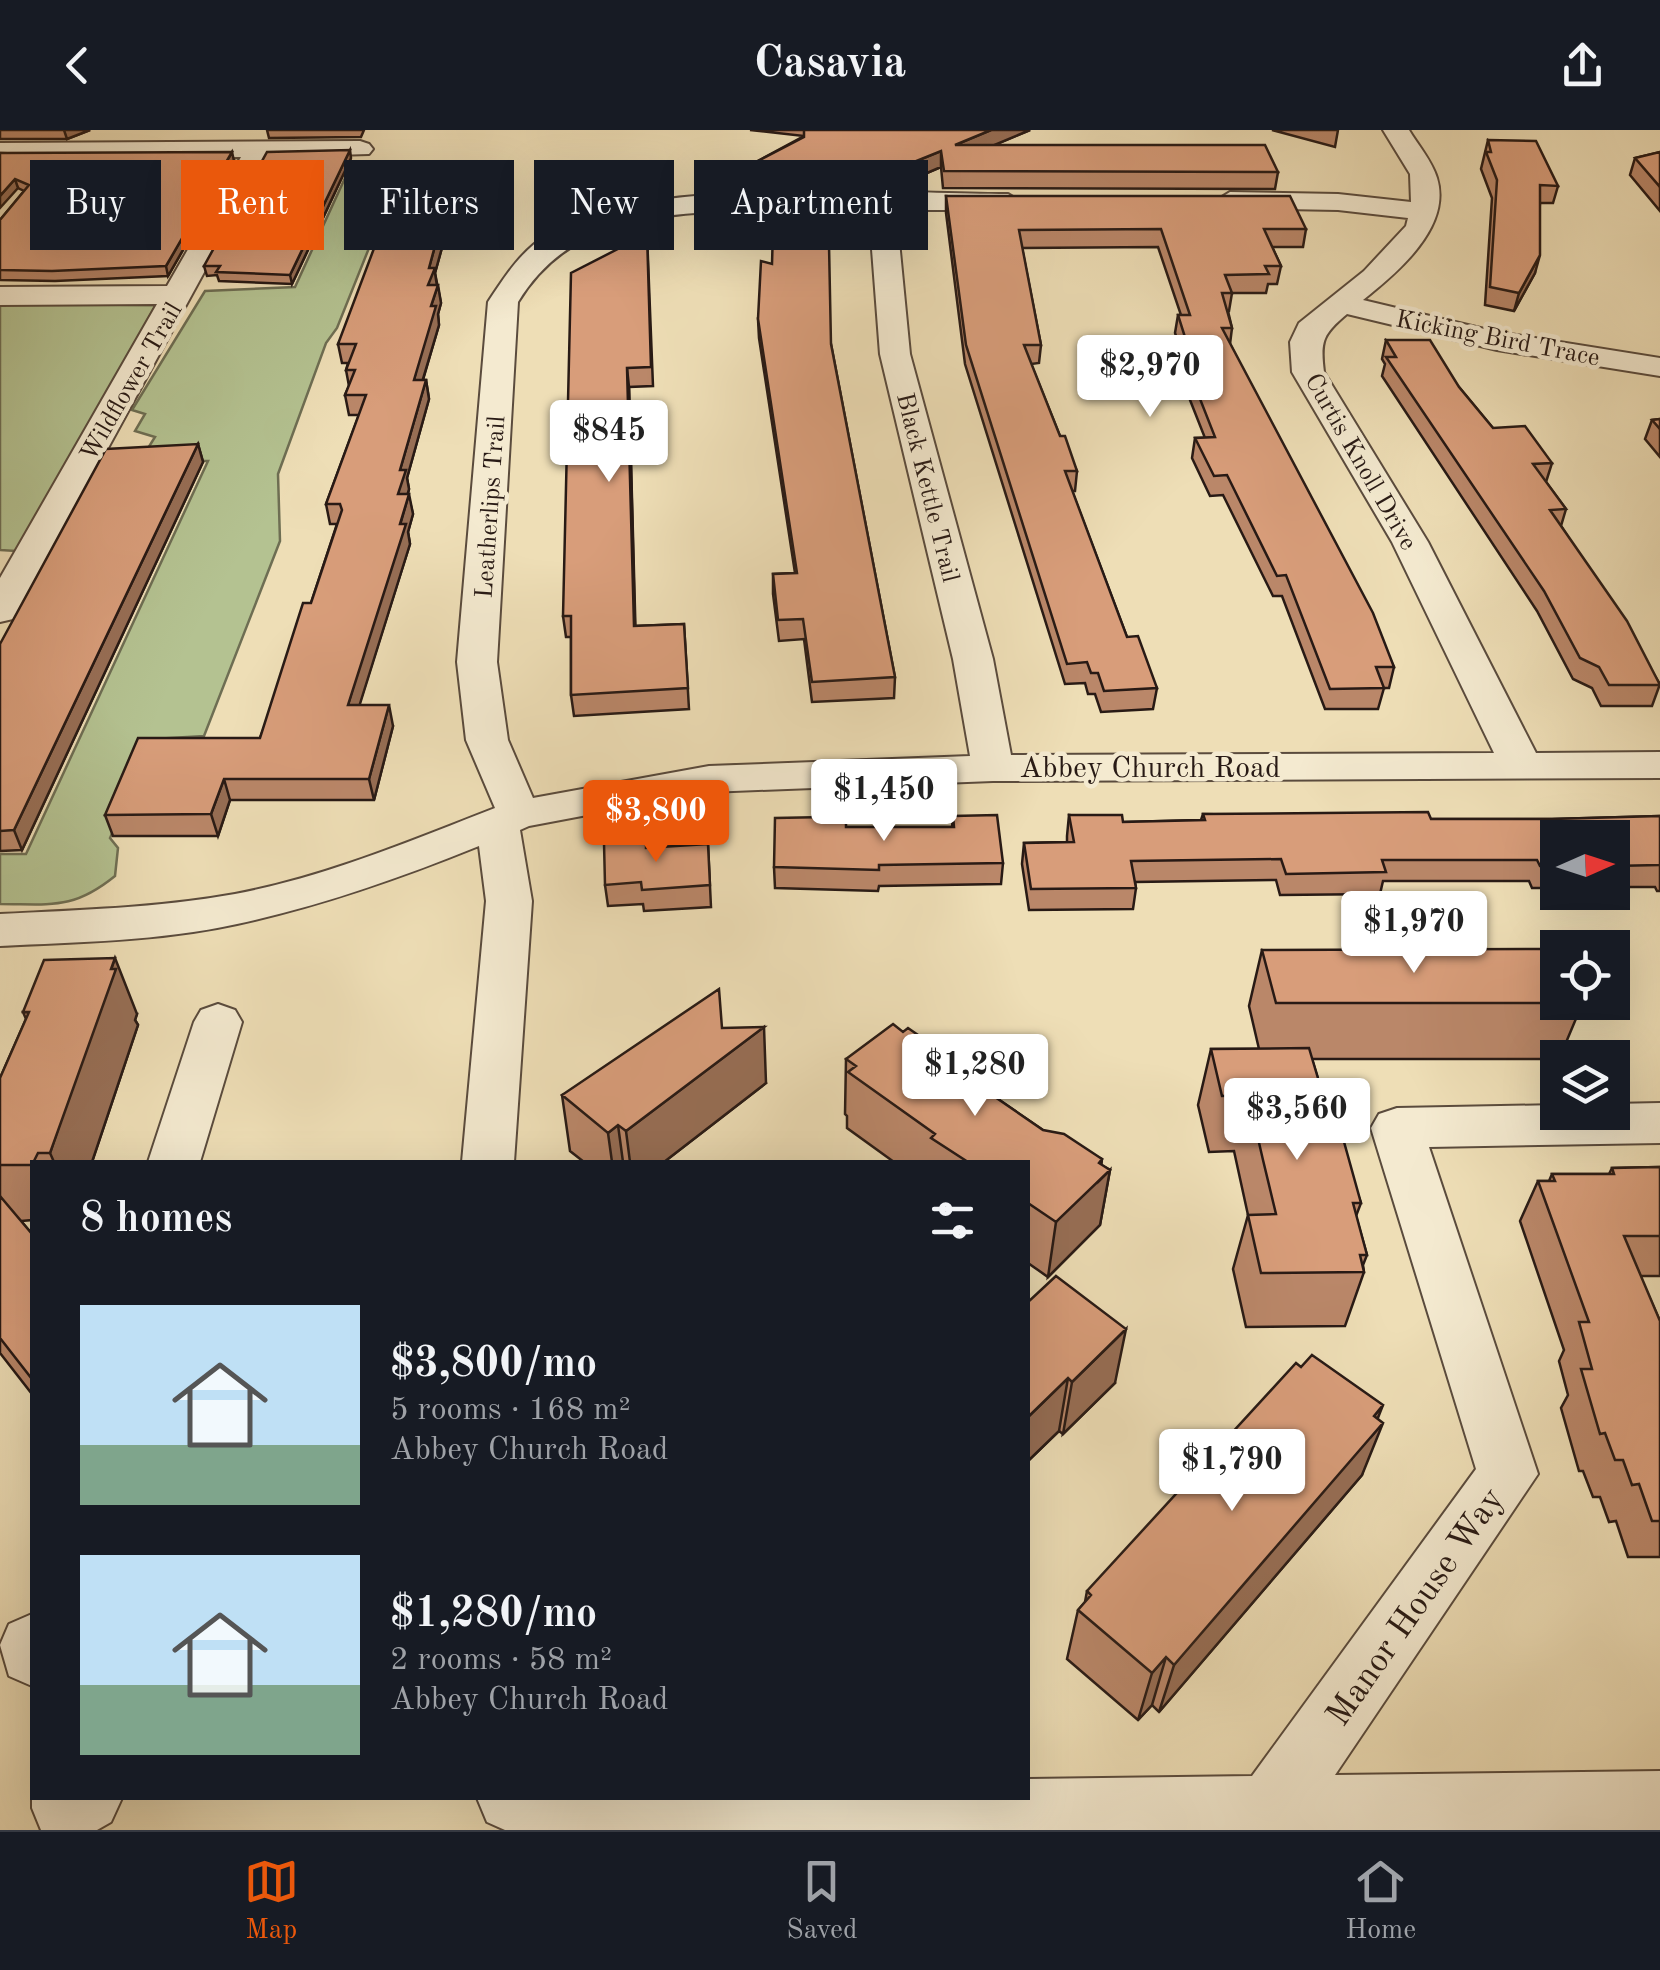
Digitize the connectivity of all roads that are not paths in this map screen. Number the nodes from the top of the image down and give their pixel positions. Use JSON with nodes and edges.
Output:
{"nodes":[{"id":1,"x":1396,"y":130,"type":"edge"},
{"id":2,"x":258,"y":150,"type":"junction"},
{"id":3,"x":360,"y":150,"type":"dead end"},
{"id":4,"x":0,"y":151,"type":"edge"},
{"id":5,"x":1201,"y":200,"type":"edge"},
{"id":6,"x":1042,"y":201,"type":"edge"},
{"id":7,"x":928,"y":202,"type":"edge"},
{"id":8,"x":694,"y":204,"type":"edge"},
{"id":9,"x":1425,"y":212,"type":"junction"},
{"id":10,"x":886,"y":250,"type":"edge"},
{"id":11,"x":179,"y":295,"type":"junction"},
{"id":12,"x":0,"y":296,"type":"edge"},
{"id":13,"x":1337,"y":303,"type":"junction"},
{"id":14,"x":1660,"y":367,"type":"edge"},
{"id":15,"x":0,"y":611,"type":"edge"},
{"id":16,"x":1660,"y":765,"type":"edge"},
{"id":17,"x":1522,"y":766,"type":"junction"},
{"id":18,"x":993,"y":768,"type":"junction"},
{"id":19,"x":508,"y":818,"type":"junction"},
{"id":20,"x":4,"y":939,"type":"edge"},
{"id":21,"x":218,"y":1022,"type":"dead end"},
{"id":22,"x":1660,"y":1123,"type":"edge"},
{"id":23,"x":175,"y":1160,"type":"edge"},
{"id":24,"x":488,"y":1160,"type":"edge"},
{"id":25,"x":65,"y":1800,"type":"edge"},
{"id":26,"x":83,"y":1800,"type":"edge"},
{"id":27,"x":516,"y":1800,"type":"edge"},
{"id":28,"x":1660,"y":1806,"type":"edge"},
{"id":29,"x":706,"y":1807,"type":"edge"},
{"id":30,"x":1270,"y":1810,"type":"junction"}],
"edges":[{"from":1,"to":9,"type":"street"},
{"from":2,"to":3,"type":"street"},
{"from":2,"to":4,"type":"street"},
{"from":2,"to":11,"type":"street","name":"Wildflower Trail"},
{"from":5,"to":9,"type":"street"},
{"from":6,"to":7,"type":"street","name":"Leatherlips Trail"},
{"from":8,"to":19,"type":"street","name":"Leatherlips Trail"},
{"from":9,"to":13,"type":"street","name":"Curtis Knoll Drive"},
{"from":10,"to":18,"type":"street","name":"Black Kettle Trail"},
{"from":11,"to":12,"type":"street"},
{"from":11,"to":15,"type":"street","name":"Wildflower Trail"},
{"from":13,"to":14,"type":"street","name":"Kicking Bird Trace"},
{"from":13,"to":17,"type":"street","name":"Curtis Knoll Drive"},
{"from":16,"to":17,"type":"street","name":"Abbey Church Road"},
{"from":17,"to":18,"type":"street","name":"Abbey Church Road"},
{"from":18,"to":19,"type":"street","name":"Abbey Church Road"},
{"from":19,"to":20,"type":"street","name":"Abbey Church Road"},
{"from":19,"to":24,"type":"street","name":"Leatherlips Trail"},
{"from":21,"to":23,"type":"street"},
{"from":22,"to":30,"type":"street","name":"Manor House Way"},
{"from":25,"to":26,"type":"street"},
{"from":27,"to":29,"type":"street"},
{"from":28,"to":30,"type":"street"},
{"from":29,"to":30,"type":"street"}]}
